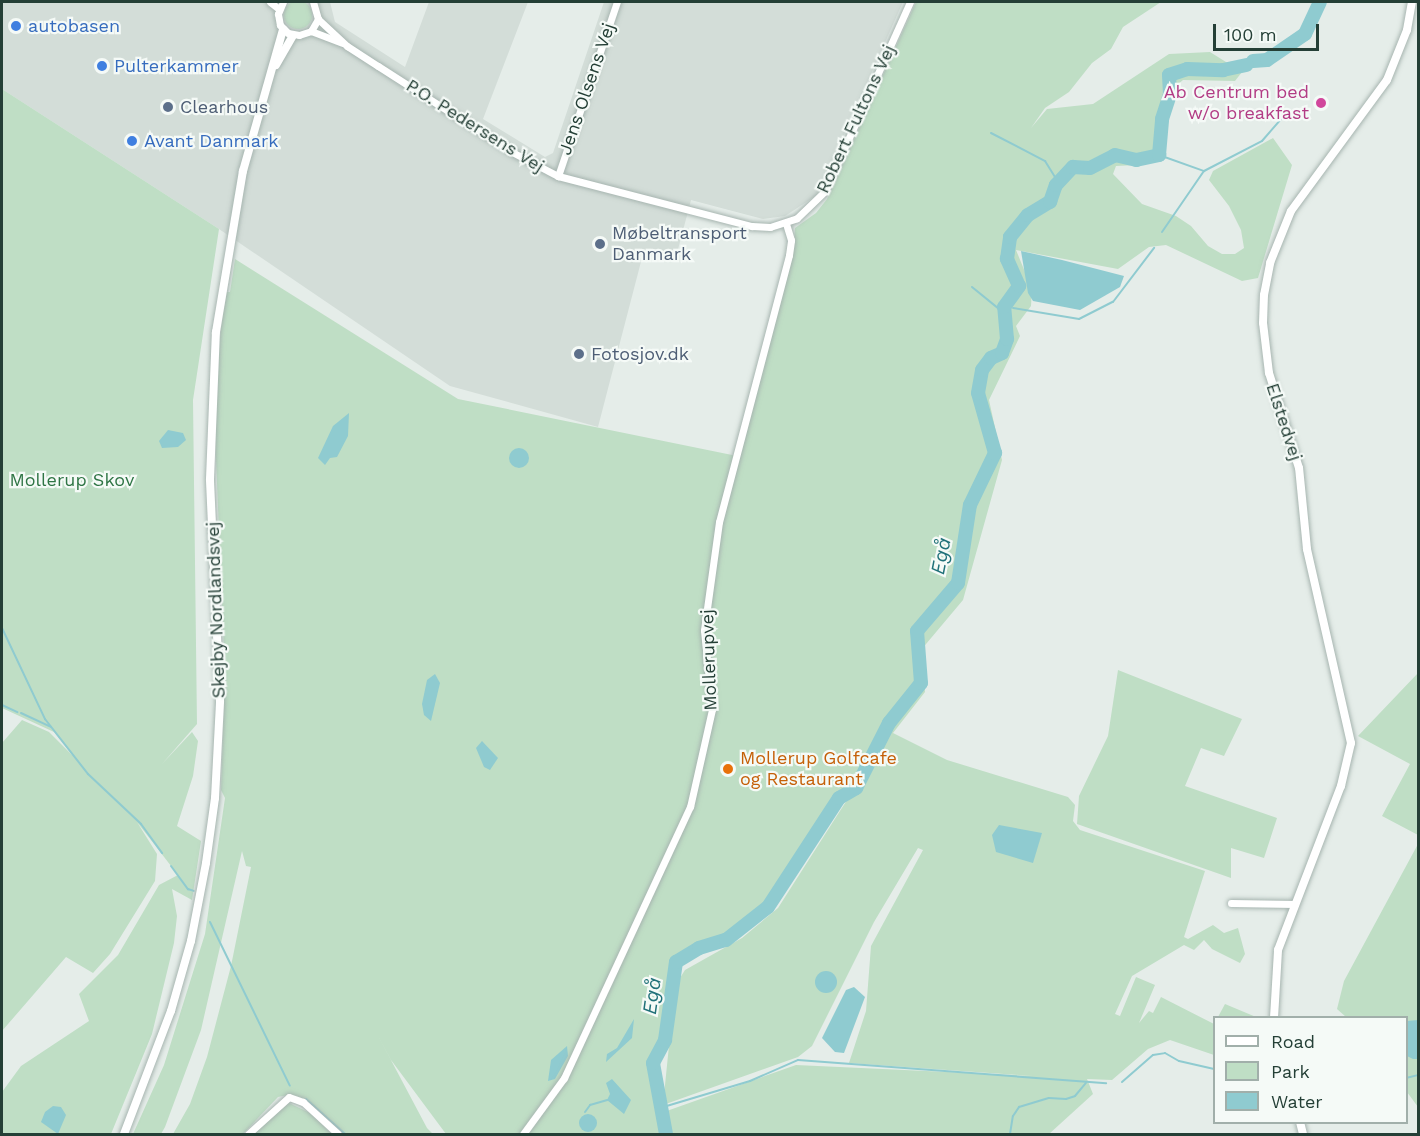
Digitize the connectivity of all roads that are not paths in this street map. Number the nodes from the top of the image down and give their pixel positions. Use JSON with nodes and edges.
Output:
{"nodes":[{"id":1,"x":270,"y":2,"type":"edge"},
{"id":2,"x":283,"y":2,"type":"edge"},
{"id":3,"x":617,"y":2,"type":"edge"},
{"id":4,"x":910,"y":2,"type":"edge"},
{"id":5,"x":1412,"y":2,"type":"edge"},
{"id":6,"x":315,"y":3,"type":"edge"},
{"id":7,"x":279,"y":9,"type":"junction"},
{"id":8,"x":318,"y":19,"type":"junction"},
{"id":9,"x":283,"y":30,"type":"junction"},
{"id":10,"x":310,"y":30,"type":"junction"},
{"id":11,"x":293,"y":35,"type":"junction"},
{"id":12,"x":347,"y":45,"type":"junction"},
{"id":13,"x":268,"y":78,"type":"junction"},
{"id":14,"x":558,"y":176,"type":"junction"},
{"id":15,"x":786,"y":224,"type":"junction"},
{"id":16,"x":1231,"y":903,"type":"dead end"},
{"id":17,"x":1295,"y":904,"type":"junction"},
{"id":18,"x":1274,"y":1016,"type":"edge"},
{"id":19,"x":124,"y":1134,"type":"edge"},
{"id":20,"x":248,"y":1134,"type":"edge"},
{"id":21,"x":338,"y":1134,"type":"edge"},
{"id":22,"x":523,"y":1134,"type":"edge"}],
"edges":[{"from":1,"to":7,"type":"street"},
{"from":2,"to":7,"type":"street"},
{"from":3,"to":14,"type":"street","name":"Jens Olsens Vej"},
{"from":4,"to":15,"type":"street","name":"Robert Fultons Vej"},
{"from":5,"to":17,"type":"street","name":"Elstedvej"},
{"from":6,"to":8,"type":"street"},
{"from":7,"to":9,"type":"street"},
{"from":8,"to":10,"type":"street"},
{"from":8,"to":12,"type":"street","name":"P.O. Pedersens Vej"},
{"from":9,"to":11,"type":"street"},
{"from":9,"to":13,"type":"street","name":"Skejby Nordlandsvej"},
{"from":10,"to":11,"type":"street"},
{"from":10,"to":12,"type":"street","name":"P.O. Pedersens Vej"},
{"from":11,"to":13,"type":"street","name":"Skejby Nordlandsvej"},
{"from":12,"to":14,"type":"street","name":"P.O. Pedersens Vej"},
{"from":13,"to":19,"type":"street","name":"Skejby Nordlandsvej"},
{"from":14,"to":15,"type":"street","name":"P.O. Pedersens Vej"},
{"from":15,"to":22,"type":"street","name":"Mollerupvej"},
{"from":16,"to":17,"type":"street"},
{"from":17,"to":18,"type":"street","name":"Elstedvej"},
{"from":20,"to":21,"type":"street"}]}
